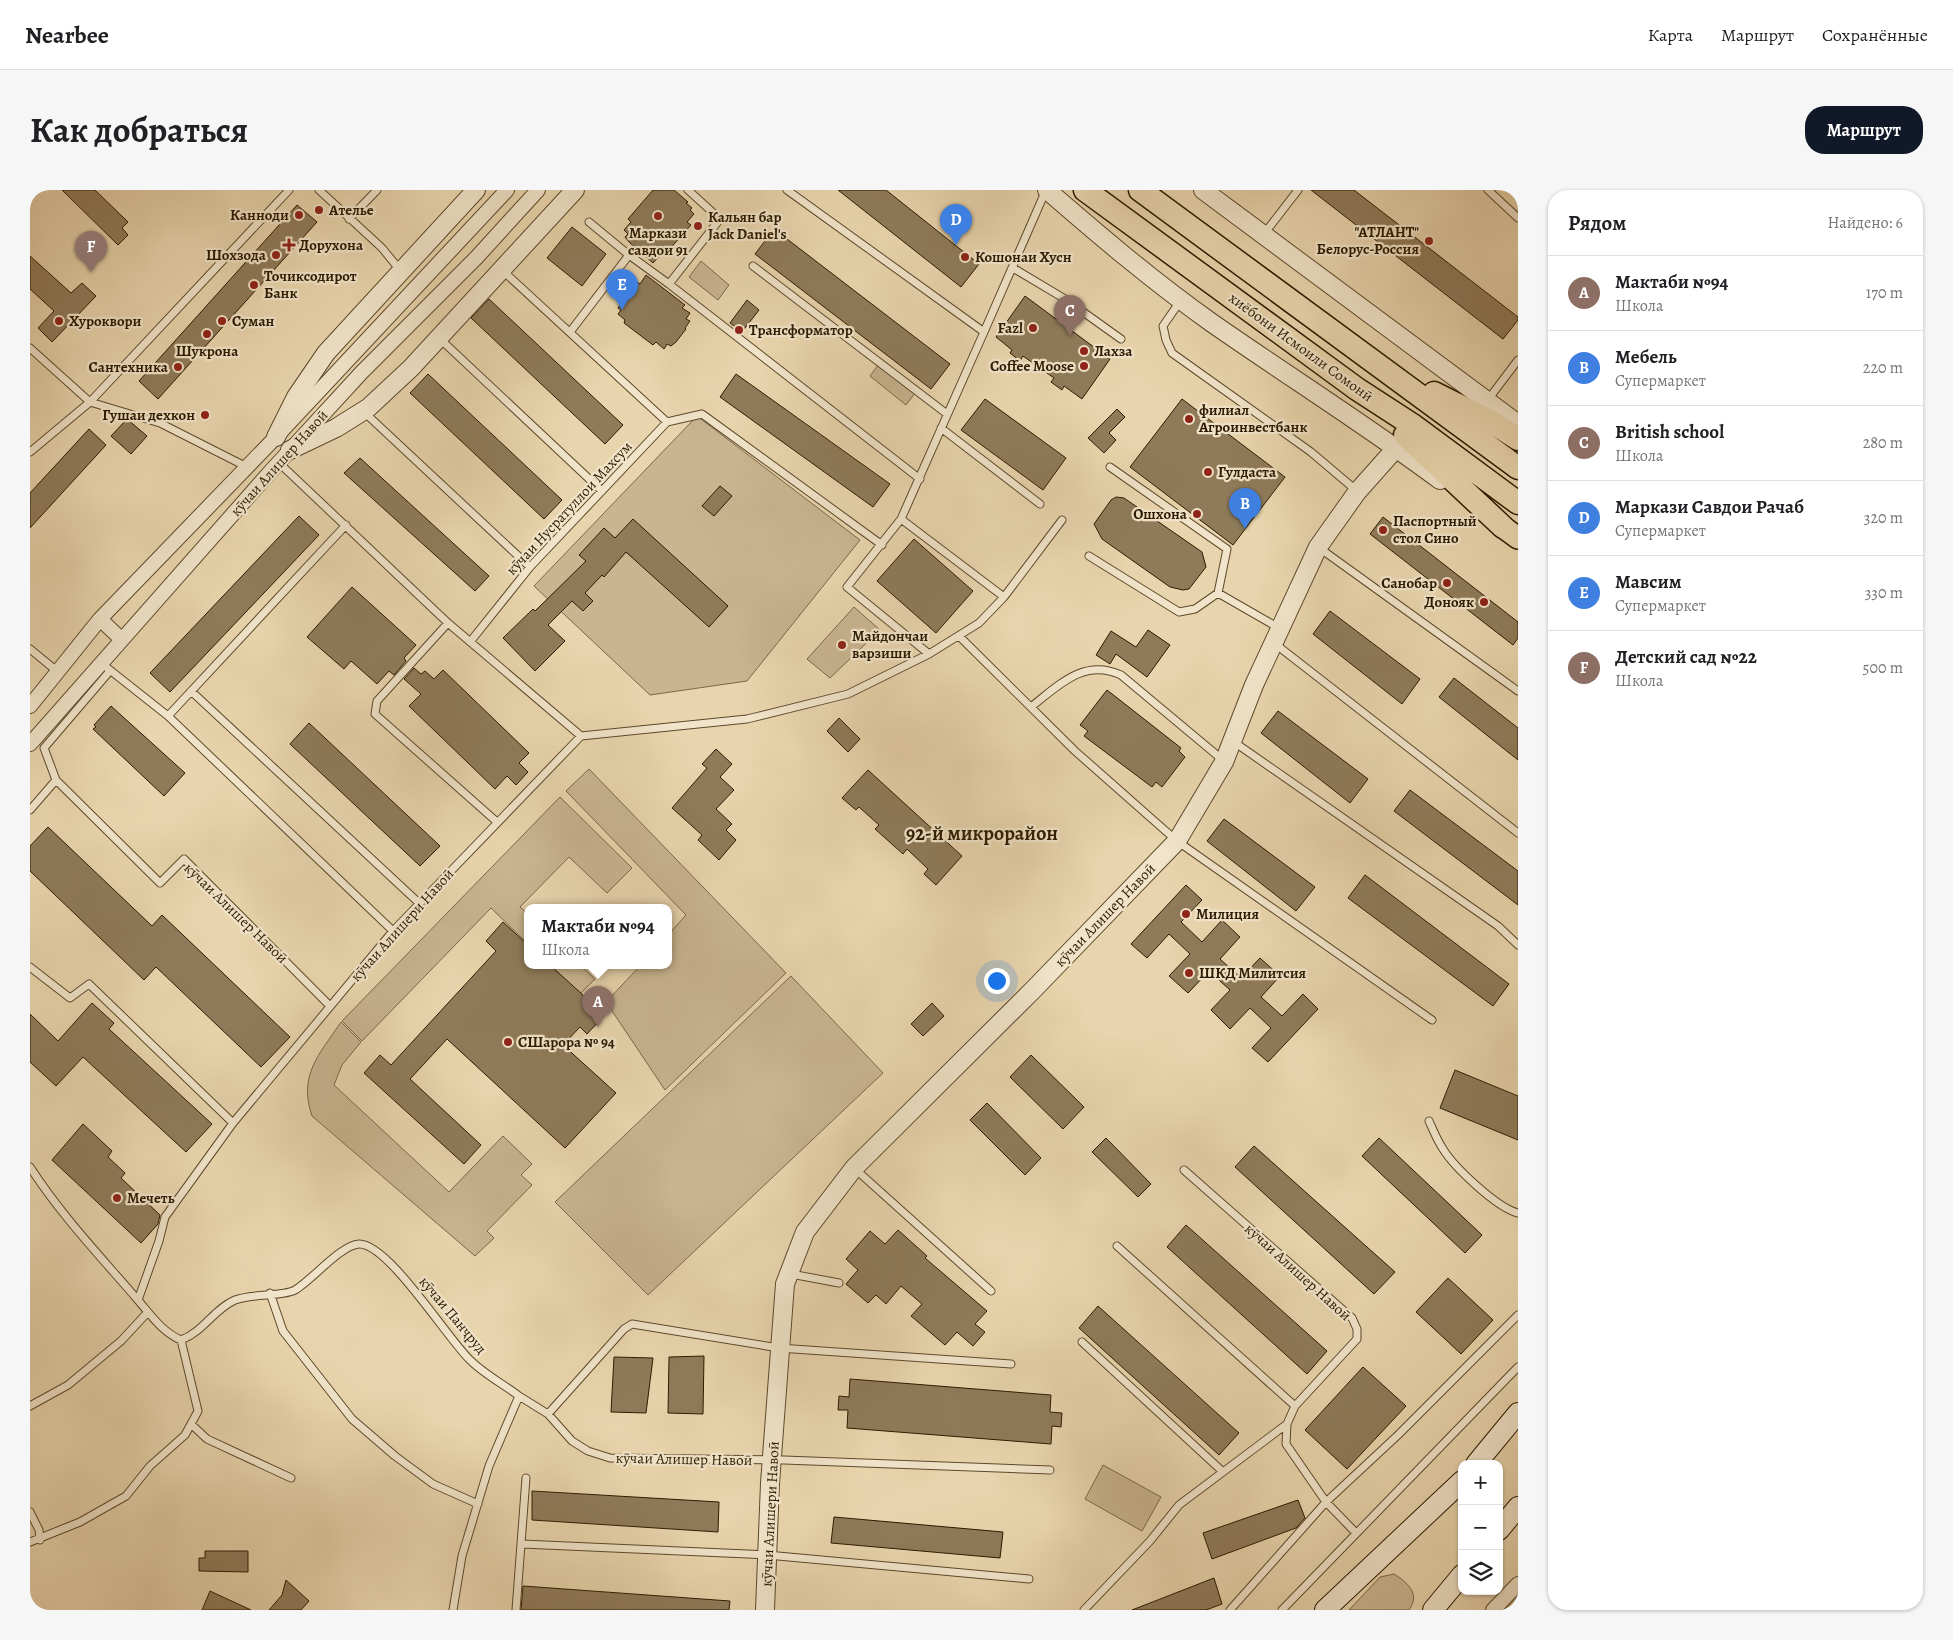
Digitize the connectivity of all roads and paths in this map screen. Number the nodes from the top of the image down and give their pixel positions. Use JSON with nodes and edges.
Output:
{"nodes":[{"id":1,"x":289,"y":190,"type":"edge"},
{"id":2,"x":319,"y":190,"type":"edge"},
{"id":3,"x":377,"y":190,"type":"edge"},
{"id":4,"x":476,"y":190,"type":"edge"},
{"id":5,"x":507,"y":190,"type":"edge"},
{"id":6,"x":538,"y":190,"type":"edge"},
{"id":7,"x":575,"y":190,"type":"edge"},
{"id":8,"x":688,"y":190,"type":"edge"},
{"id":9,"x":787,"y":190,"type":"edge"},
{"id":10,"x":1046,"y":190,"type":"edge"},
{"id":11,"x":1085,"y":190,"type":"edge"},
{"id":12,"x":1140,"y":190,"type":"edge"},
{"id":13,"x":1203,"y":190,"type":"edge"},
{"id":14,"x":1298,"y":190,"type":"edge"},
{"id":15,"x":1488,"y":190,"type":"edge"},
{"id":16,"x":1518,"y":218,"type":"edge"},
{"id":17,"x":348,"y":219,"type":"junction"},
{"id":18,"x":589,"y":222,"type":"dead end"},
{"id":19,"x":1263,"y":235,"type":"junction"},
{"id":20,"x":629,"y":255,"type":"junction"},
{"id":21,"x":753,"y":266,"type":"dead end"},
{"id":22,"x":1012,"y":268,"type":"junction"},
{"id":23,"x":400,"y":270,"type":"junction"},
{"id":24,"x":502,"y":270,"type":"junction"},
{"id":25,"x":669,"y":284,"type":"junction"},
{"id":26,"x":1182,"y":299,"type":"junction"},
{"id":27,"x":570,"y":332,"type":"junction"},
{"id":28,"x":984,"y":332,"type":"junction"},
{"id":29,"x":439,"y":338,"type":"junction"},
{"id":30,"x":1121,"y":339,"type":"dead end"},
{"id":31,"x":30,"y":348,"type":"edge"},
{"id":32,"x":1518,"y":360,"type":"edge"},
{"id":33,"x":1376,"y":364,"type":"junction"},
{"id":34,"x":1357,"y":390,"type":"junction"},
{"id":35,"x":1487,"y":401,"type":"junction"},
{"id":36,"x":90,"y":402,"type":"junction"},
{"id":37,"x":363,"y":411,"type":"junction"},
{"id":38,"x":947,"y":414,"type":"junction"},
{"id":39,"x":667,"y":422,"type":"junction"},
{"id":40,"x":1518,"y":424,"type":"edge"},
{"id":41,"x":941,"y":428,"type":"junction"},
{"id":42,"x":276,"y":437,"type":"junction"},
{"id":43,"x":1518,"y":439,"type":"edge"},
{"id":44,"x":1396,"y":447,"type":"junction"},
{"id":45,"x":30,"y":452,"type":"edge"},
{"id":46,"x":284,"y":456,"type":"junction"},
{"id":47,"x":1110,"y":466,"type":"dead end"},
{"id":48,"x":247,"y":467,"type":"junction"},
{"id":49,"x":1518,"y":468,"type":"edge"},
{"id":50,"x":920,"y":479,"type":"junction"},
{"id":51,"x":602,"y":491,"type":"junction"},
{"id":52,"x":1357,"y":492,"type":"junction"},
{"id":53,"x":1518,"y":503,"type":"edge"},
{"id":54,"x":1040,"y":504,"type":"dead end"},
{"id":55,"x":901,"y":519,"type":"junction"},
{"id":56,"x":1062,"y":520,"type":"dead end"},
{"id":57,"x":346,"y":525,"type":"junction"},
{"id":58,"x":1511,"y":532,"type":"edge"},
{"id":59,"x":882,"y":545,"type":"junction"},
{"id":60,"x":1318,"y":547,"type":"junction"},
{"id":61,"x":1089,"y":556,"type":"dead end"},
{"id":62,"x":530,"y":567,"type":"junction"},
{"id":63,"x":1218,"y":593,"type":"junction"},
{"id":64,"x":1004,"y":597,"type":"junction"},
{"id":65,"x":100,"y":618,"type":"junction"},
{"id":66,"x":448,"y":623,"type":"junction"},
{"id":67,"x":1276,"y":636,"type":"junction"},
{"id":68,"x":960,"y":637,"type":"junction"},
{"id":69,"x":121,"y":639,"type":"junction"},
{"id":70,"x":470,"y":642,"type":"junction"},
{"id":71,"x":30,"y":650,"type":"edge"},
{"id":72,"x":929,"y":654,"type":"junction"},
{"id":73,"x":105,"y":667,"type":"junction"},
{"id":74,"x":58,"y":672,"type":"junction"},
{"id":75,"x":191,"y":691,"type":"junction"},
{"id":76,"x":1518,"y":691,"type":"edge"},
{"id":77,"x":30,"y":706,"type":"edge"},
{"id":78,"x":1031,"y":707,"type":"junction"},
{"id":79,"x":168,"y":716,"type":"junction"},
{"id":80,"x":581,"y":736,"type":"junction"},
{"id":81,"x":1233,"y":742,"type":"junction"},
{"id":82,"x":30,"y":744,"type":"edge"},
{"id":83,"x":1224,"y":762,"type":"junction"},
{"id":84,"x":56,"y":780,"type":"junction"},
{"id":85,"x":30,"y":810,"type":"edge"},
{"id":86,"x":497,"y":822,"type":"junction"},
{"id":87,"x":1518,"y":834,"type":"edge"},
{"id":88,"x":1177,"y":840,"type":"junction"},
{"id":89,"x":419,"y":903,"type":"junction"},
{"id":90,"x":393,"y":931,"type":"junction"},
{"id":91,"x":1518,"y":945,"type":"edge"},
{"id":92,"x":30,"y":967,"type":"edge"},
{"id":93,"x":330,"y":1006,"type":"junction"},
{"id":94,"x":1432,"y":1020,"type":"dead end"},
{"id":95,"x":1429,"y":1121,"type":"dead end"},
{"id":96,"x":233,"y":1123,"type":"junction"},
{"id":97,"x":30,"y":1167,"type":"edge"},
{"id":98,"x":854,"y":1168,"type":"junction"},
{"id":99,"x":1184,"y":1170,"type":"dead end"},
{"id":100,"x":1518,"y":1213,"type":"edge"},
{"id":101,"x":1117,"y":1246,"type":"dead end"},
{"id":102,"x":790,"y":1274,"type":"junction"},
{"id":103,"x":839,"y":1283,"type":"dead end"},
{"id":104,"x":991,"y":1291,"type":"dead end"},
{"id":105,"x":270,"y":1293,"type":"junction"},
{"id":106,"x":138,"y":1300,"type":"junction"},
{"id":107,"x":147,"y":1313,"type":"junction"},
{"id":108,"x":1518,"y":1315,"type":"edge"},
{"id":109,"x":181,"y":1340,"type":"junction"},
{"id":110,"x":1082,"y":1342,"type":"dead end"},
{"id":111,"x":779,"y":1348,"type":"junction"},
{"id":112,"x":1011,"y":1364,"type":"dead end"},
{"id":113,"x":1518,"y":1367,"type":"edge"},
{"id":114,"x":519,"y":1396,"type":"junction"},
{"id":115,"x":30,"y":1406,"type":"edge"},
{"id":116,"x":1295,"y":1406,"type":"junction"},
{"id":117,"x":1518,"y":1413,"type":"edge"},
{"id":118,"x":548,"y":1414,"type":"junction"},
{"id":119,"x":775,"y":1418,"type":"joint"},
{"id":120,"x":191,"y":1424,"type":"junction"},
{"id":121,"x":1286,"y":1424,"type":"junction"},
{"id":122,"x":1518,"y":1430,"type":"edge"},
{"id":123,"x":1479,"y":1460,"type":"edge"},
{"id":124,"x":1484,"y":1460,"type":"edge"},
{"id":125,"x":772,"y":1461,"type":"junction"},
{"id":126,"x":1050,"y":1470,"type":"dead end"},
{"id":127,"x":1222,"y":1472,"type":"junction"},
{"id":128,"x":291,"y":1478,"type":"dead end"},
{"id":129,"x":526,"y":1478,"type":"dead end"},
{"id":130,"x":1458,"y":1485,"type":"edge"},
{"id":131,"x":1326,"y":1502,"type":"junction"},
{"id":132,"x":478,"y":1504,"type":"junction"},
{"id":133,"x":1518,"y":1507,"type":"edge"},
{"id":134,"x":30,"y":1512,"type":"edge"},
{"id":135,"x":1503,"y":1525,"type":"edge"},
{"id":136,"x":1356,"y":1533,"type":"junction"},
{"id":137,"x":40,"y":1540,"type":"junction"},
{"id":138,"x":30,"y":1542,"type":"edge"},
{"id":139,"x":522,"y":1544,"type":"junction"},
{"id":140,"x":767,"y":1555,"type":"junction"},
{"id":141,"x":1029,"y":1579,"type":"dead end"},
{"id":142,"x":1458,"y":1580,"type":"edge"},
{"id":143,"x":1518,"y":1584,"type":"edge"},
{"id":144,"x":453,"y":1610,"type":"edge"},
{"id":145,"x":516,"y":1610,"type":"edge"},
{"id":146,"x":765,"y":1610,"type":"edge"},
{"id":147,"x":1084,"y":1610,"type":"edge"},
{"id":148,"x":1230,"y":1610,"type":"edge"},
{"id":149,"x":1282,"y":1610,"type":"edge"},
{"id":150,"x":1325,"y":1610,"type":"edge"},
{"id":151,"x":1433,"y":1610,"type":"edge"},
{"id":152,"x":1493,"y":1610,"type":"edge"}],
"edges":[{"from":1,"to":36,"type":"lane"},
{"from":2,"to":17,"type":"lane"},
{"from":3,"to":17,"type":"lane"},
{"from":4,"to":23,"type":"street"},
{"from":5,"to":42,"type":"street","name":"кӯчаи Алишер Навоӣ"},
{"from":6,"to":46,"type":"street","name":"кӯчаи Алишер Навоӣ"},
{"from":7,"to":24,"type":"street"},
{"from":8,"to":25,"type":"lane"},
{"from":9,"to":28,"type":"lane"},
{"from":10,"to":22,"type":"lane"},
{"from":10,"to":26,"type":"street"},
{"from":11,"to":34,"type":"highway","name":"хиёбони Исмоили Сомонӣ"},
{"from":12,"to":33,"type":"highway","name":"хиёбони Исмоили Сомонӣ"},
{"from":13,"to":19,"type":"street"},
{"from":14,"to":19,"type":"lane"},
{"from":15,"to":16,"type":"lane"},
{"from":17,"to":23,"type":"lane"},
{"from":18,"to":20,"type":"lane"},
{"from":19,"to":35,"type":"street"},
{"from":20,"to":25,"type":"lane"},
{"from":20,"to":27,"type":"lane"},
{"from":21,"to":38,"type":"lane"},
{"from":22,"to":28,"type":"lane"},
{"from":22,"to":30,"type":"lane"},
{"from":23,"to":42,"type":"street"},
{"from":24,"to":27,"type":"lane"},
{"from":24,"to":29,"type":"street"},
{"from":25,"to":50,"type":"lane"},
{"from":26,"to":44,"type":"street"},
{"from":26,"to":52,"type":"lane"},
{"from":27,"to":39,"type":"lane"},
{"from":28,"to":38,"type":"lane"},
{"from":29,"to":37,"type":"street"},
{"from":29,"to":51,"type":"lane"},
{"from":31,"to":36,"type":"lane","name":"кӯчаи Алишер Навоӣ"},
{"from":32,"to":35,"type":"lane"},
{"from":33,"to":43,"type":"highway"},
{"from":33,"to":49,"type":"highway","name":"хиёбони Исмоили Сомонӣ"},
{"from":34,"to":53,"type":"highway","name":"хиёбони Исмоили Сомонӣ"},
{"from":34,"to":58,"type":"highway"},
{"from":35,"to":40,"type":"street"},
{"from":36,"to":45,"type":"lane"},
{"from":36,"to":48,"type":"lane","name":"кӯчаи Алишер Навоӣ"},
{"from":37,"to":46,"type":"street"},
{"from":37,"to":62,"type":"lane"},
{"from":38,"to":41,"type":"lane"},
{"from":39,"to":51,"type":"lane","name":"кӯчаи Нусратуллои Махсум"},
{"from":39,"to":59,"type":"lane"},
{"from":41,"to":50,"type":"lane"},
{"from":41,"to":54,"type":"lane"},
{"from":42,"to":48,"type":"street","name":"кӯчаи Алишер Навоӣ"},
{"from":44,"to":52,"type":"street","name":"кӯчаи Алишер Навоӣ"},
{"from":44,"to":58,"type":"street"},
{"from":46,"to":57,"type":"lane"},
{"from":46,"to":69,"type":"street","name":"кӯчаи Алишер Навоӣ"},
{"from":47,"to":63,"type":"lane"},
{"from":48,"to":65,"type":"street","name":"кӯчаи Алишер Навоӣ"},
{"from":50,"to":55,"type":"lane"},
{"from":51,"to":62,"type":"lane","name":"кӯчаи Нусратуллои Махсум"},
{"from":52,"to":60,"type":"street","name":"кӯчаи Алишер Навоӣ"},
{"from":55,"to":59,"type":"lane"},
{"from":55,"to":64,"type":"lane"},
{"from":56,"to":64,"type":"lane"},
{"from":57,"to":66,"type":"lane"},
{"from":57,"to":75,"type":"lane"},
{"from":59,"to":72,"type":"lane"},
{"from":60,"to":67,"type":"street","name":"кӯчаи Алишер Навоӣ"},
{"from":60,"to":76,"type":"lane"},
{"from":61,"to":63,"type":"lane"},
{"from":62,"to":70,"type":"lane","name":"кӯчаи Нусратуллои Махсум"},
{"from":63,"to":67,"type":"lane"},
{"from":64,"to":68,"type":"lane"},
{"from":65,"to":69,"type":"street"},
{"from":65,"to":74,"type":"street","name":"кӯчаи Алишер Навоӣ"},
{"from":66,"to":70,"type":"lane"},
{"from":66,"to":86,"type":"lane"},
{"from":67,"to":81,"type":"street","name":"кӯчаи Алишер Навоӣ"},
{"from":67,"to":87,"type":"lane"},
{"from":68,"to":72,"type":"lane"},
{"from":68,"to":78,"type":"lane"},
{"from":69,"to":73,"type":"street","name":"кӯчаи Алишер Навоӣ"},
{"from":70,"to":80,"type":"lane"},
{"from":71,"to":74,"type":"lane"},
{"from":72,"to":80,"type":"lane"},
{"from":73,"to":79,"type":"lane"},
{"from":73,"to":82,"type":"street","name":"кӯчаи Алишер Навоӣ"},
{"from":73,"to":84,"type":"lane","name":"кӯчаи Алишер Навоӣ"},
{"from":74,"to":77,"type":"street","name":"кӯчаи Алишер Навоӣ"},
{"from":75,"to":79,"type":"lane"},
{"from":75,"to":89,"type":"lane"},
{"from":78,"to":83,"type":"lane"},
{"from":78,"to":88,"type":"lane"},
{"from":79,"to":90,"type":"lane"},
{"from":80,"to":86,"type":"lane","name":"кӯчаи Алишери Навоӣ"},
{"from":81,"to":83,"type":"street","name":"кӯчаи Алишер Навоӣ"},
{"from":81,"to":91,"type":"lane"},
{"from":83,"to":88,"type":"street","name":"кӯчаи Алишер Навоӣ"},
{"from":84,"to":85,"type":"lane"},
{"from":84,"to":93,"type":"lane","name":"кӯчаи Алишер Навоӣ"},
{"from":86,"to":89,"type":"lane","name":"кӯчаи Алишери Навоӣ"},
{"from":88,"to":94,"type":"lane"},
{"from":88,"to":98,"type":"street","name":"кӯчаи Алишер Навоӣ"},
{"from":89,"to":90,"type":"lane","name":"кӯчаи Алишери Навоӣ"},
{"from":90,"to":93,"type":"lane","name":"кӯчаи Алишери Навоӣ"},
{"from":92,"to":96,"type":"lane"},
{"from":93,"to":96,"type":"lane","name":"кӯчаи Алишери Навоӣ"},
{"from":95,"to":100,"type":"lane"},
{"from":96,"to":106,"type":"lane","name":"кӯчаи Алишери Навоӣ"},
{"from":97,"to":106,"type":"lane"},
{"from":98,"to":102,"type":"street","name":"кӯчаи Алишер Навоӣ"},
{"from":98,"to":104,"type":"lane"},
{"from":99,"to":116,"type":"lane","name":"кӯчаи Алишер Навоӣ"},
{"from":101,"to":116,"type":"lane"},
{"from":102,"to":103,"type":"lane"},
{"from":102,"to":111,"type":"street","name":"кӯчаи Алишер Навоӣ"},
{"from":105,"to":109,"type":"lane","name":"кӯчаи Панҷруд"},
{"from":105,"to":114,"type":"lane","name":"кӯчаи Панҷруд"},
{"from":105,"to":132,"type":"lane"},
{"from":106,"to":107,"type":"lane"},
{"from":107,"to":109,"type":"lane"},
{"from":107,"to":115,"type":"lane"},
{"from":108,"to":131,"type":"lane"},
{"from":109,"to":120,"type":"lane"},
{"from":110,"to":127,"type":"lane"},
{"from":111,"to":112,"type":"lane"},
{"from":111,"to":118,"type":"lane"},
{"from":111,"to":119,"type":"street","name":"кӯчаи Алишер Навоӣ"},
{"from":113,"to":136,"type":"lane"},
{"from":114,"to":118,"type":"lane","name":"кӯчаи Алишер Навоӣ"},
{"from":114,"to":132,"type":"lane"},
{"from":116,"to":121,"type":"lane","name":"кӯчаи Алишер Навоӣ"},
{"from":117,"to":123,"type":"main road"},
{"from":118,"to":125,"type":"lane","name":"кӯчаи Алишер Навоӣ"},
{"from":119,"to":125,"type":"street","name":"кӯчаи Алишери Навоӣ"},
{"from":120,"to":128,"type":"lane"},
{"from":120,"to":137,"type":"lane"},
{"from":121,"to":127,"type":"lane","name":"кӯчаи Алишер Навоӣ"},
{"from":121,"to":131,"type":"lane"},
{"from":122,"to":124,"type":"main road"},
{"from":125,"to":126,"type":"lane","name":"кӯчаи Алишер Навоӣ"},
{"from":125,"to":140,"type":"street","name":"кӯчаи Алишери Навоӣ"},
{"from":127,"to":147,"type":"lane","name":"кӯчаи Алишер Навоӣ"},
{"from":129,"to":139,"type":"lane"},
{"from":130,"to":150,"type":"main road"},
{"from":131,"to":136,"type":"lane"},
{"from":131,"to":148,"type":"lane"},
{"from":132,"to":144,"type":"lane"},
{"from":133,"to":135,"type":"main road"},
{"from":134,"to":137,"type":"lane"},
{"from":136,"to":149,"type":"lane"},
{"from":137,"to":138,"type":"lane"},
{"from":139,"to":140,"type":"lane"},
{"from":139,"to":145,"type":"lane"},
{"from":140,"to":141,"type":"lane"},
{"from":140,"to":146,"type":"street","name":"кӯчаи Алишери Навоӣ"},
{"from":142,"to":151,"type":"main road"},
{"from":143,"to":152,"type":"street"}]}
